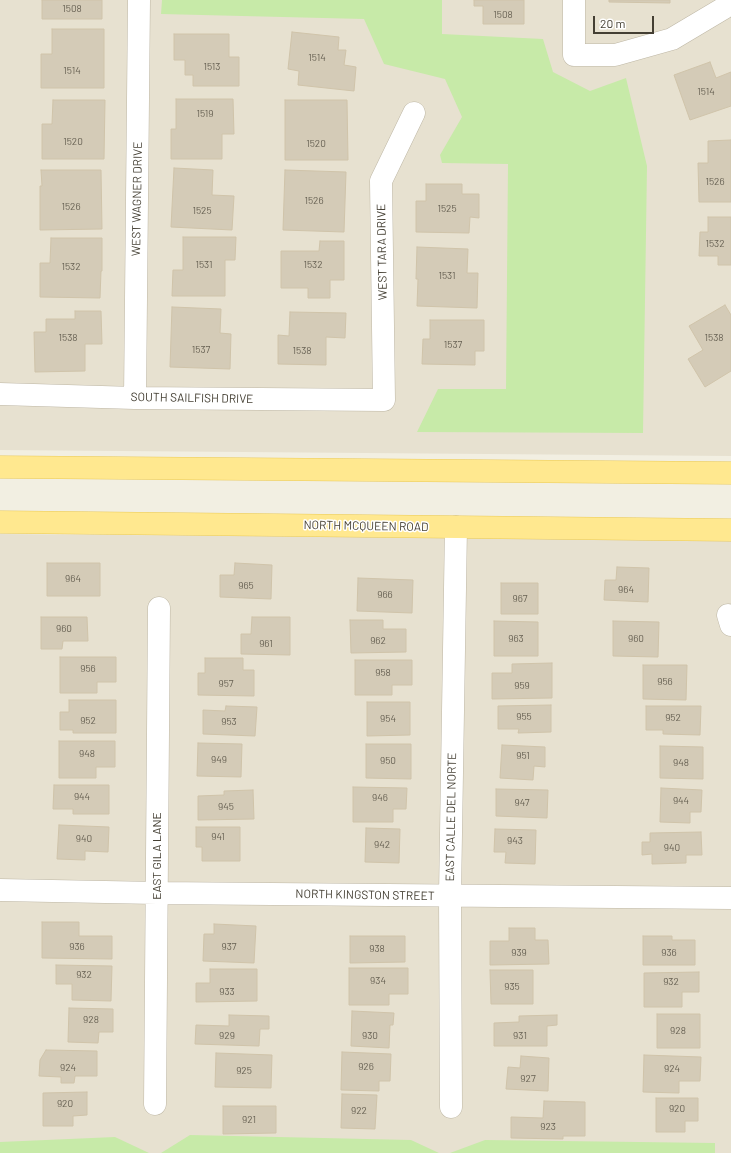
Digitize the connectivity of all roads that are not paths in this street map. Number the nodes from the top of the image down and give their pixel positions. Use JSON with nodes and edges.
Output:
{"nodes":[{"id":1,"x":139,"y":0,"type":"edge"},
{"id":2,"x":574,"y":0,"type":"edge"},
{"id":3,"x":729,"y":9,"type":"edge"},
{"id":4,"x":414,"y":113,"type":"dead end"},
{"id":5,"x":0,"y":394,"type":"edge"},
{"id":6,"x":135,"y":398,"type":"junction"},
{"id":7,"x":384,"y":400,"type":"joint"},
{"id":8,"x":0,"y":467,"type":"edge"},
{"id":9,"x":731,"y":474,"type":"edge"},
{"id":10,"x":0,"y":522,"type":"edge"},
{"id":11,"x":456,"y":527,"type":"junction"},
{"id":12,"x":731,"y":530,"type":"edge"},
{"id":13,"x":159,"y":608,"type":"dead end"},
{"id":14,"x":0,"y":890,"type":"edge"},
{"id":15,"x":157,"y":893,"type":"junction"},
{"id":16,"x":450,"y":895,"type":"junction"},
{"id":17,"x":731,"y":898,"type":"edge"},
{"id":18,"x":155,"y":1104,"type":"dead end"},
{"id":19,"x":451,"y":1106,"type":"dead end"}],
"edges":[{"from":1,"to":6,"type":"street","name":"WEST WAGNER DRIVE"},
{"from":2,"to":3,"type":"street"},
{"from":4,"to":7,"type":"street","name":"WEST TARA DRIVE"},
{"from":5,"to":6,"type":"street","name":"SOUTH SAILFISH DRIVE"},
{"from":6,"to":7,"type":"street","name":"SOUTH SAILFISH DRIVE"},
{"from":8,"to":9,"type":"main road"},
{"from":10,"to":11,"type":"main road","name":"NORTH MCQUEEN ROAD"},
{"from":11,"to":12,"type":"main road","name":"NORTH MCQUEEN ROAD"},
{"from":11,"to":16,"type":"street","name":"EAST CALLE DEL NORTE"},
{"from":13,"to":15,"type":"street","name":"EAST GILA LANE"},
{"from":14,"to":15,"type":"street","name":"NORTH KINGSTON STREET"},
{"from":15,"to":16,"type":"street","name":"NORTH KINGSTON STREET"},
{"from":15,"to":18,"type":"street","name":"EAST GILA LANE"},
{"from":16,"to":17,"type":"street","name":"NORTH KINGSTON STREET"},
{"from":16,"to":19,"type":"street","name":"EAST CALLE DEL NORTE"}]}
